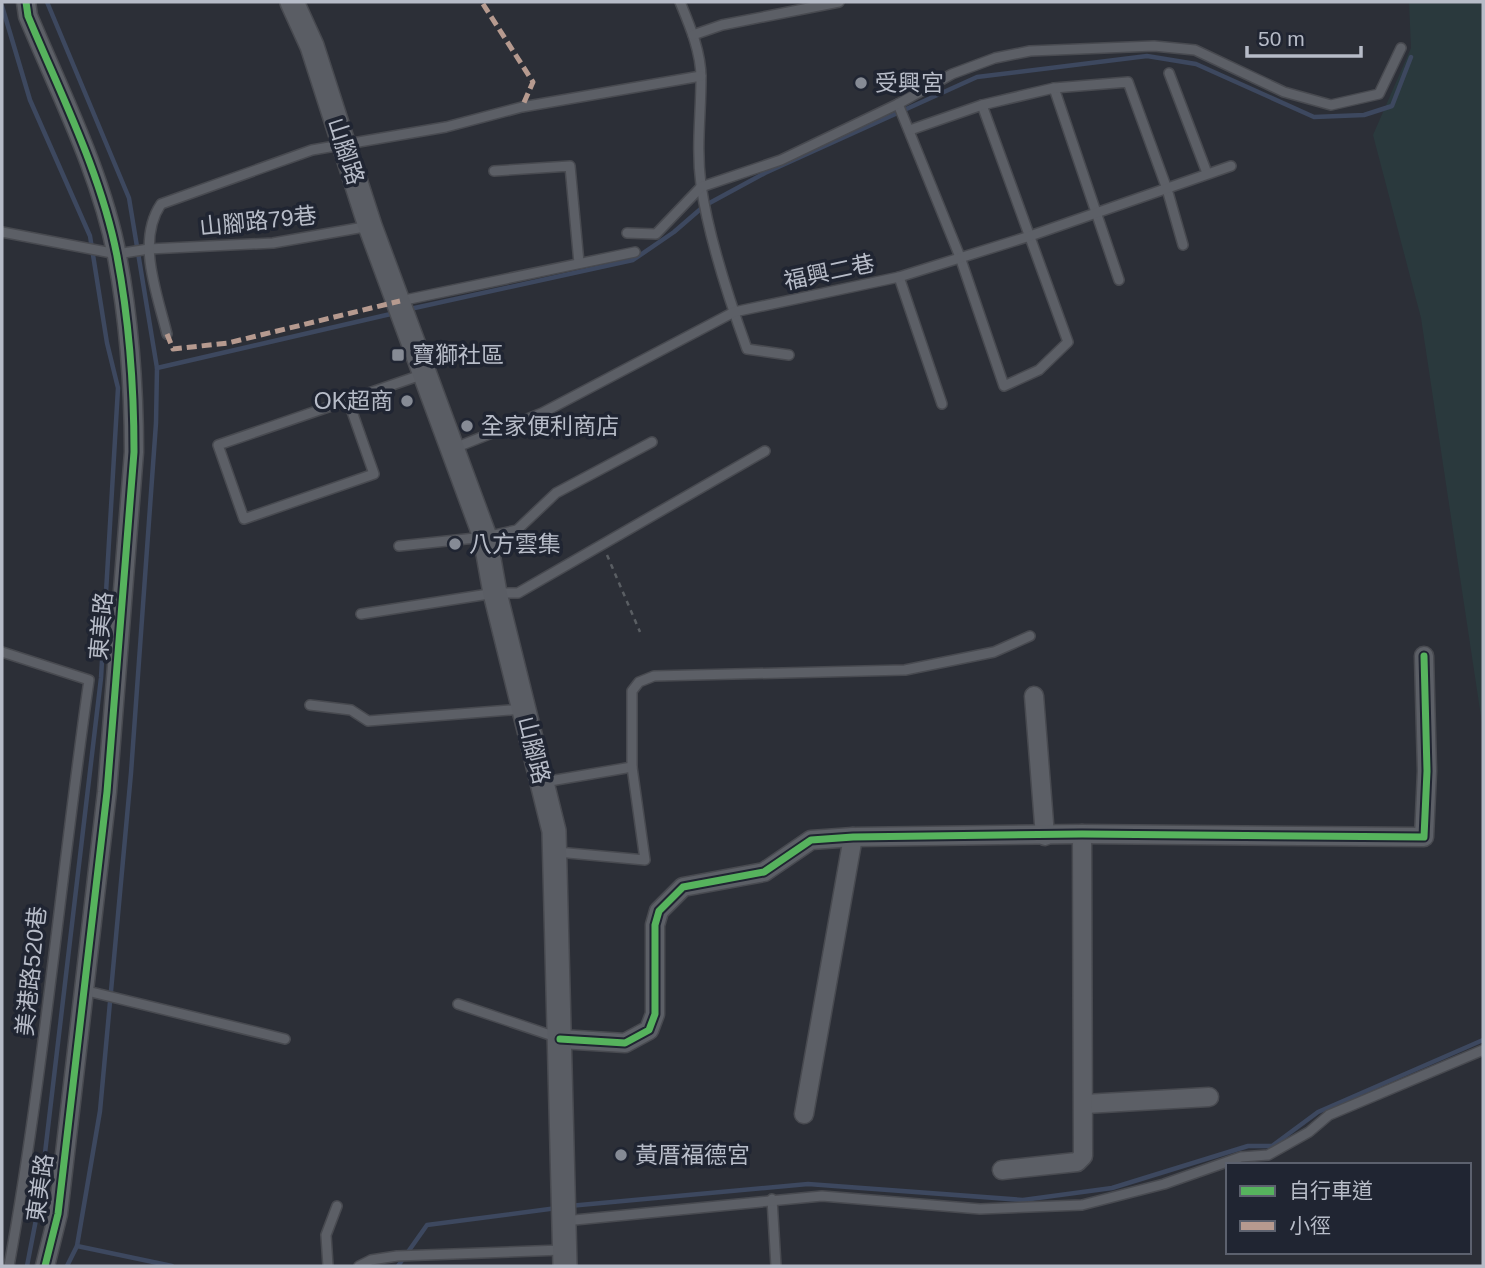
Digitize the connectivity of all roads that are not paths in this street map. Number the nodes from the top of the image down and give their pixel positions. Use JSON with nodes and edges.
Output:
{"nodes":[{"id":1,"x":26,"y":2,"type":"edge"},
{"id":2,"x":292,"y":2,"type":"edge"},
{"id":3,"x":680,"y":2,"type":"edge"},
{"id":4,"x":839,"y":2,"type":"edge"},
{"id":5,"x":694,"y":35,"type":"junction"},
{"id":6,"x":1401,"y":48,"type":"dead end"},
{"id":7,"x":1169,"y":73,"type":"dead end"},
{"id":8,"x":701,"y":76,"type":"junction"},
{"id":9,"x":1054,"y":88,"type":"junction"},
{"id":10,"x":898,"y":104,"type":"junction"},
{"id":11,"x":982,"y":105,"type":"junction"},
{"id":12,"x":910,"y":130,"type":"junction"},
{"id":13,"x":344,"y":144,"type":"junction"},
{"id":14,"x":1231,"y":166,"type":"dead end"},
{"id":15,"x":494,"y":171,"type":"dead end"},
{"id":16,"x":1207,"y":173,"type":"junction"},
{"id":17,"x":701,"y":187,"type":"junction"},
{"id":18,"x":1167,"y":189,"type":"junction"},
{"id":19,"x":1097,"y":212,"type":"junction"},
{"id":20,"x":370,"y":226,"type":"junction"},
{"id":21,"x":2,"y":232,"type":"edge"},
{"id":22,"x":627,"y":233,"type":"dead end"},
{"id":23,"x":1030,"y":236,"type":"junction"},
{"id":24,"x":1183,"y":245,"type":"dead end"},
{"id":25,"x":149,"y":249,"type":"junction"},
{"id":26,"x":635,"y":252,"type":"dead end"},
{"id":27,"x":117,"y":254,"type":"junction"},
{"id":28,"x":960,"y":257,"type":"junction"},
{"id":29,"x":579,"y":263,"type":"junction"},
{"id":30,"x":899,"y":277,"type":"junction"},
{"id":31,"x":1119,"y":280,"type":"dead end"},
{"id":32,"x":403,"y":311,"type":"junction"},
{"id":33,"x":734,"y":312,"type":"junction"},
{"id":34,"x":167,"y":334,"type":"dead end"},
{"id":35,"x":789,"y":355,"type":"dead end"},
{"id":36,"x":425,"y":374,"type":"junction"},
{"id":37,"x":348,"y":400,"type":"junction"},
{"id":38,"x":942,"y":404,"type":"dead end"},
{"id":39,"x":652,"y":442,"type":"dead end"},
{"id":40,"x":450,"y":450,"type":"junction"},
{"id":41,"x":765,"y":451,"type":"dead end"},
{"id":42,"x":485,"y":537,"type":"junction"},
{"id":43,"x":399,"y":546,"type":"dead end"},
{"id":44,"x":495,"y":593,"type":"junction"},
{"id":45,"x":361,"y":614,"type":"dead end"},
{"id":46,"x":1030,"y":636,"type":"dead end"},
{"id":47,"x":2,"y":652,"type":"edge"},
{"id":48,"x":1424,"y":656,"type":"dead end"},
{"id":49,"x":1034,"y":696,"type":"dead end"},
{"id":50,"x":310,"y":705,"type":"dead end"},
{"id":51,"x":524,"y":709,"type":"junction"},
{"id":52,"x":632,"y":767,"type":"junction"},
{"id":53,"x":542,"y":783,"type":"junction"},
{"id":54,"x":1082,"y":834,"type":"junction"},
{"id":55,"x":1045,"y":836,"type":"junction"},
{"id":56,"x":853,"y":837,"type":"junction"},
{"id":57,"x":555,"y":852,"type":"junction"},
{"id":58,"x":83,"y":990,"type":"junction"},
{"id":59,"x":458,"y":1004,"type":"dead end"},
{"id":60,"x":285,"y":1039,"type":"dead end"},
{"id":61,"x":560,"y":1039,"type":"junction"},
{"id":62,"x":1483,"y":1051,"type":"edge"},
{"id":63,"x":1209,"y":1097,"type":"dead end"},
{"id":64,"x":1085,"y":1104,"type":"junction"},
{"id":65,"x":804,"y":1114,"type":"dead end"},
{"id":66,"x":1002,"y":1170,"type":"dead end"},
{"id":67,"x":772,"y":1199,"type":"junction"},
{"id":68,"x":337,"y":1206,"type":"dead end"},
{"id":69,"x":564,"y":1221,"type":"junction"},
{"id":70,"x":565,"y":1258,"type":"edge"},
{"id":71,"x":9,"y":1266,"type":"edge"},
{"id":72,"x":45,"y":1266,"type":"edge"},
{"id":73,"x":328,"y":1266,"type":"edge"},
{"id":74,"x":359,"y":1266,"type":"edge"},
{"id":75,"x":776,"y":1266,"type":"edge"}],
"edges":[{"from":1,"to":27,"type":"street","name":"東美路"},
{"from":2,"to":13,"type":"main road","name":"山腳路"},
{"from":3,"to":5,"type":"lane"},
{"from":4,"to":5,"type":"lane"},
{"from":5,"to":8,"type":"lane"},
{"from":6,"to":10,"type":"lane"},
{"from":7,"to":16,"type":"lane"},
{"from":8,"to":13,"type":"lane"},
{"from":8,"to":17,"type":"lane"},
{"from":9,"to":11,"type":"lane"},
{"from":9,"to":18,"type":"lane"},
{"from":9,"to":19,"type":"lane"},
{"from":10,"to":12,"type":"lane"},
{"from":10,"to":17,"type":"lane"},
{"from":11,"to":12,"type":"lane"},
{"from":11,"to":23,"type":"lane"},
{"from":12,"to":28,"type":"lane"},
{"from":13,"to":20,"type":"main road","name":"山腳路"},
{"from":13,"to":25,"type":"lane"},
{"from":14,"to":16,"type":"lane","name":"福興二巷"},
{"from":15,"to":29,"type":"lane"},
{"from":16,"to":18,"type":"lane","name":"福興二巷"},
{"from":17,"to":22,"type":"lane"},
{"from":17,"to":33,"type":"lane"},
{"from":18,"to":19,"type":"lane","name":"福興二巷"},
{"from":18,"to":24,"type":"lane"},
{"from":19,"to":23,"type":"lane","name":"福興二巷"},
{"from":19,"to":31,"type":"lane"},
{"from":20,"to":25,"type":"lane","name":"山腳路79巷"},
{"from":20,"to":32,"type":"main road","name":"山腳路"},
{"from":21,"to":27,"type":"lane"},
{"from":23,"to":28,"type":"lane","name":"福興二巷"},
{"from":23,"to":28,"type":"lane"},
{"from":25,"to":27,"type":"lane","name":"山腳路79巷"},
{"from":25,"to":34,"type":"lane"},
{"from":26,"to":29,"type":"lane"},
{"from":27,"to":58,"type":"street","name":"東美路"},
{"from":28,"to":30,"type":"lane","name":"福興二巷"},
{"from":29,"to":32,"type":"lane"},
{"from":30,"to":33,"type":"lane","name":"福興二巷"},
{"from":30,"to":38,"type":"lane"},
{"from":32,"to":36,"type":"main road","name":"山腳路"},
{"from":33,"to":35,"type":"lane"},
{"from":33,"to":40,"type":"lane","name":"福興二巷"},
{"from":36,"to":37,"type":"lane"},
{"from":36,"to":40,"type":"main road","name":"山腳路"},
{"from":37,"to":37,"type":"lane"},
{"from":39,"to":42,"type":"lane"},
{"from":40,"to":42,"type":"main road","name":"山腳路"},
{"from":41,"to":44,"type":"lane"},
{"from":42,"to":43,"type":"lane"},
{"from":42,"to":44,"type":"main road","name":"山腳路"},
{"from":44,"to":45,"type":"lane"},
{"from":44,"to":51,"type":"main road","name":"山腳路"},
{"from":46,"to":52,"type":"lane"},
{"from":47,"to":71,"type":"lane","name":"美港路520巷"},
{"from":48,"to":54,"type":"street"},
{"from":49,"to":55,"type":"street"},
{"from":50,"to":51,"type":"lane"},
{"from":51,"to":53,"type":"main road","name":"山腳路"},
{"from":52,"to":53,"type":"lane"},
{"from":52,"to":57,"type":"lane"},
{"from":53,"to":57,"type":"main road","name":"山腳路"},
{"from":54,"to":55,"type":"street"},
{"from":54,"to":64,"type":"street"},
{"from":55,"to":56,"type":"street"},
{"from":56,"to":61,"type":"street"},
{"from":56,"to":65,"type":"street"},
{"from":57,"to":61,"type":"main road","name":"山腳路"},
{"from":58,"to":60,"type":"lane"},
{"from":58,"to":72,"type":"street","name":"東美路"},
{"from":59,"to":61,"type":"lane"},
{"from":61,"to":69,"type":"main road","name":"山腳路"},
{"from":62,"to":67,"type":"lane"},
{"from":63,"to":64,"type":"street"},
{"from":64,"to":66,"type":"street"},
{"from":67,"to":69,"type":"lane"},
{"from":67,"to":75,"type":"lane"},
{"from":68,"to":73,"type":"lane"},
{"from":69,"to":70,"type":"main road"},
{"from":70,"to":74,"type":"lane"}]}
